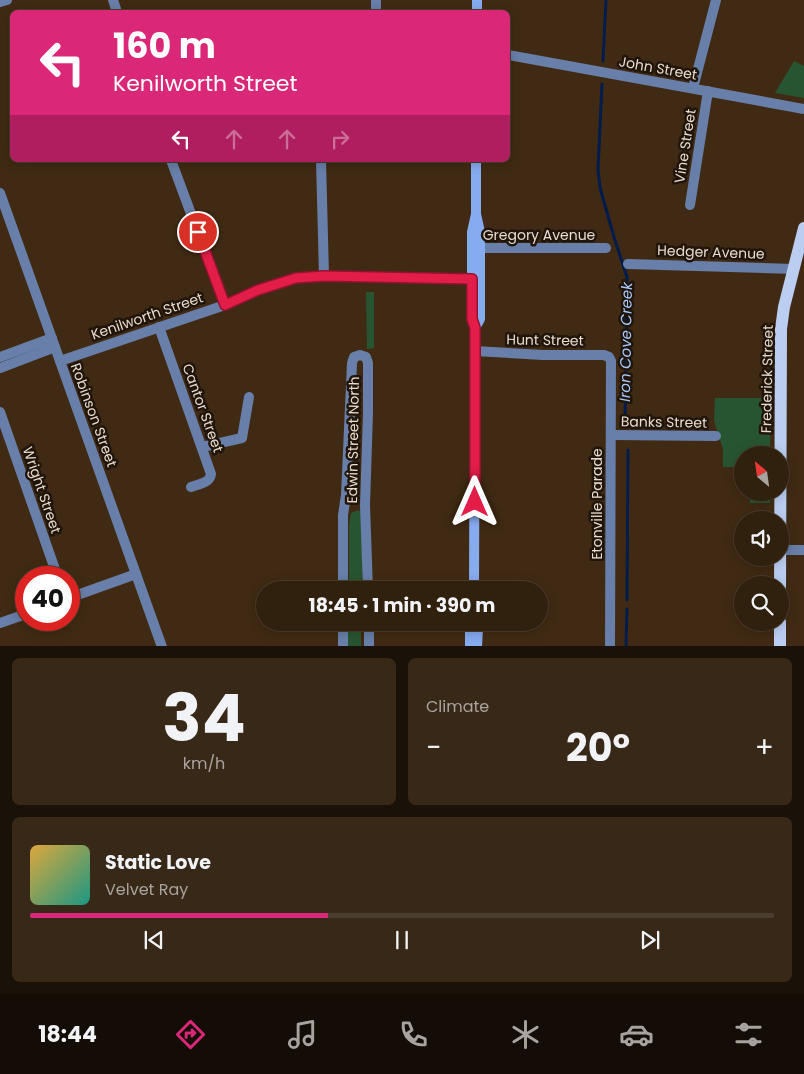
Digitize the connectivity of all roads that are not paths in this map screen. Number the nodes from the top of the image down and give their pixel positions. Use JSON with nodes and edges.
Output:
{"nodes":[{"id":1,"x":7,"y":0,"type":"edge"},
{"id":2,"x":716,"y":0,"type":"edge"},
{"id":3,"x":0,"y":2,"type":"edge"},
{"id":4,"x":510,"y":54,"type":"edge"},
{"id":5,"x":693,"y":88,"type":"junction"},
{"id":6,"x":708,"y":91,"type":"junction"},
{"id":7,"x":804,"y":109,"type":"edge"},
{"id":8,"x":172,"y":162,"type":"edge"},
{"id":9,"x":322,"y":162,"type":"edge"},
{"id":10,"x":476,"y":162,"type":"edge"},
{"id":11,"x":0,"y":193,"type":"edge"},
{"id":12,"x":690,"y":205,"type":"dead end"},
{"id":13,"x":804,"y":228,"type":"edge"},
{"id":14,"x":476,"y":248,"type":"junction"},
{"id":15,"x":606,"y":248,"type":"dead end"},
{"id":16,"x":628,"y":264,"type":"dead end"},
{"id":17,"x":794,"y":269,"type":"junction"},
{"id":18,"x":324,"y":276,"type":"junction"},
{"id":19,"x":476,"y":279,"type":"junction"},
{"id":20,"x":225,"y":305,"type":"junction"},
{"id":21,"x":159,"y":327,"type":"junction"},
{"id":22,"x":54,"y":343,"type":"junction"},
{"id":23,"x":475,"y":351,"type":"junction"},
{"id":24,"x":0,"y":357,"type":"edge"},
{"id":25,"x":60,"y":360,"type":"junction"},
{"id":26,"x":611,"y":362,"type":"joint"},
{"id":27,"x":0,"y":368,"type":"edge"},
{"id":28,"x":248,"y":397,"type":"dead end"},
{"id":29,"x":0,"y":412,"type":"edge"},
{"id":30,"x":611,"y":435,"type":"junction"},
{"id":31,"x":716,"y":436,"type":"dead end"},
{"id":32,"x":202,"y":447,"type":"junction"},
{"id":33,"x":190,"y":487,"type":"dead end"},
{"id":34,"x":780,"y":511,"type":"edge"},
{"id":35,"x":789,"y":550,"type":"edge"},
{"id":36,"x":804,"y":550,"type":"edge"},
{"id":37,"x":54,"y":566,"type":"edge"},
{"id":38,"x":136,"y":574,"type":"junction"},
{"id":39,"x":343,"y":581,"type":"edge"},
{"id":40,"x":368,"y":581,"type":"edge"},
{"id":41,"x":474,"y":581,"type":"edge"},
{"id":42,"x":80,"y":594,"type":"edge"},
{"id":43,"x":15,"y":618,"type":"edge"},
{"id":44,"x":0,"y":623,"type":"edge"},
{"id":45,"x":343,"y":631,"type":"edge"},
{"id":46,"x":369,"y":631,"type":"edge"},
{"id":47,"x":470,"y":631,"type":"edge"},
{"id":48,"x":478,"y":631,"type":"edge"},
{"id":49,"x":780,"y":631,"type":"edge"},
{"id":50,"x":162,"y":646,"type":"edge"},
{"id":51,"x":343,"y":646,"type":"edge"},
{"id":52,"x":369,"y":646,"type":"edge"},
{"id":53,"x":470,"y":646,"type":"edge"},
{"id":54,"x":477,"y":646,"type":"edge"},
{"id":55,"x":610,"y":646,"type":"edge"},
{"id":56,"x":780,"y":646,"type":"edge"}],
"edges":[{"from":1,"to":3,"type":"street"},
{"from":2,"to":5,"type":"street"},
{"from":4,"to":5,"type":"street","name":"John Street"},
{"from":5,"to":6,"type":"street","name":"John Street"},
{"from":6,"to":7,"type":"street","name":"John Street"},
{"from":6,"to":12,"type":"street","name":"Vine Street"},
{"from":8,"to":20,"type":"street"},
{"from":9,"to":18,"type":"street"},
{"from":10,"to":14,"type":"street"},
{"from":11,"to":22,"type":"street","name":"Robinson Street"},
{"from":13,"to":17,"type":"main road","name":"Frederick Street"},
{"from":14,"to":15,"type":"street","name":"Gregory Avenue"},
{"from":14,"to":19,"type":"street"},
{"from":16,"to":17,"type":"street","name":"Hedger Avenue"},
{"from":17,"to":34,"type":"main road","name":"Frederick Street"},
{"from":18,"to":19,"type":"street","name":"Kenilworth Street"},
{"from":18,"to":20,"type":"street","name":"Kenilworth Street"},
{"from":19,"to":23,"type":"street"},
{"from":20,"to":21,"type":"street","name":"Kenilworth Street"},
{"from":21,"to":25,"type":"street","name":"Kenilworth Street"},
{"from":21,"to":32,"type":"street","name":"Cantor Street"},
{"from":22,"to":24,"type":"street"},
{"from":22,"to":25,"type":"street","name":"Robinson Street"},
{"from":22,"to":27,"type":"street"},
{"from":23,"to":26,"type":"street","name":"Hunt Street"},
{"from":23,"to":41,"type":"street"},
{"from":25,"to":38,"type":"street","name":"Robinson Street"},
{"from":26,"to":30,"type":"street","name":"Etonville Parade"},
{"from":28,"to":32,"type":"street"},
{"from":29,"to":37,"type":"street","name":"Wright Street"},
{"from":30,"to":31,"type":"street","name":"Banks Street"},
{"from":30,"to":55,"type":"street","name":"Etonville Parade"},
{"from":32,"to":33,"type":"street","name":"Cantor Street"},
{"from":35,"to":36,"type":"street"},
{"from":38,"to":42,"type":"street"},
{"from":38,"to":50,"type":"street","name":"Robinson Street"},
{"from":39,"to":40,"type":"street","name":"Edwin Street North"},
{"from":43,"to":44,"type":"street"},
{"from":45,"to":51,"type":"street"},
{"from":46,"to":52,"type":"street"},
{"from":47,"to":53,"type":"street"},
{"from":48,"to":54,"type":"street"},
{"from":49,"to":56,"type":"main road"}]}
